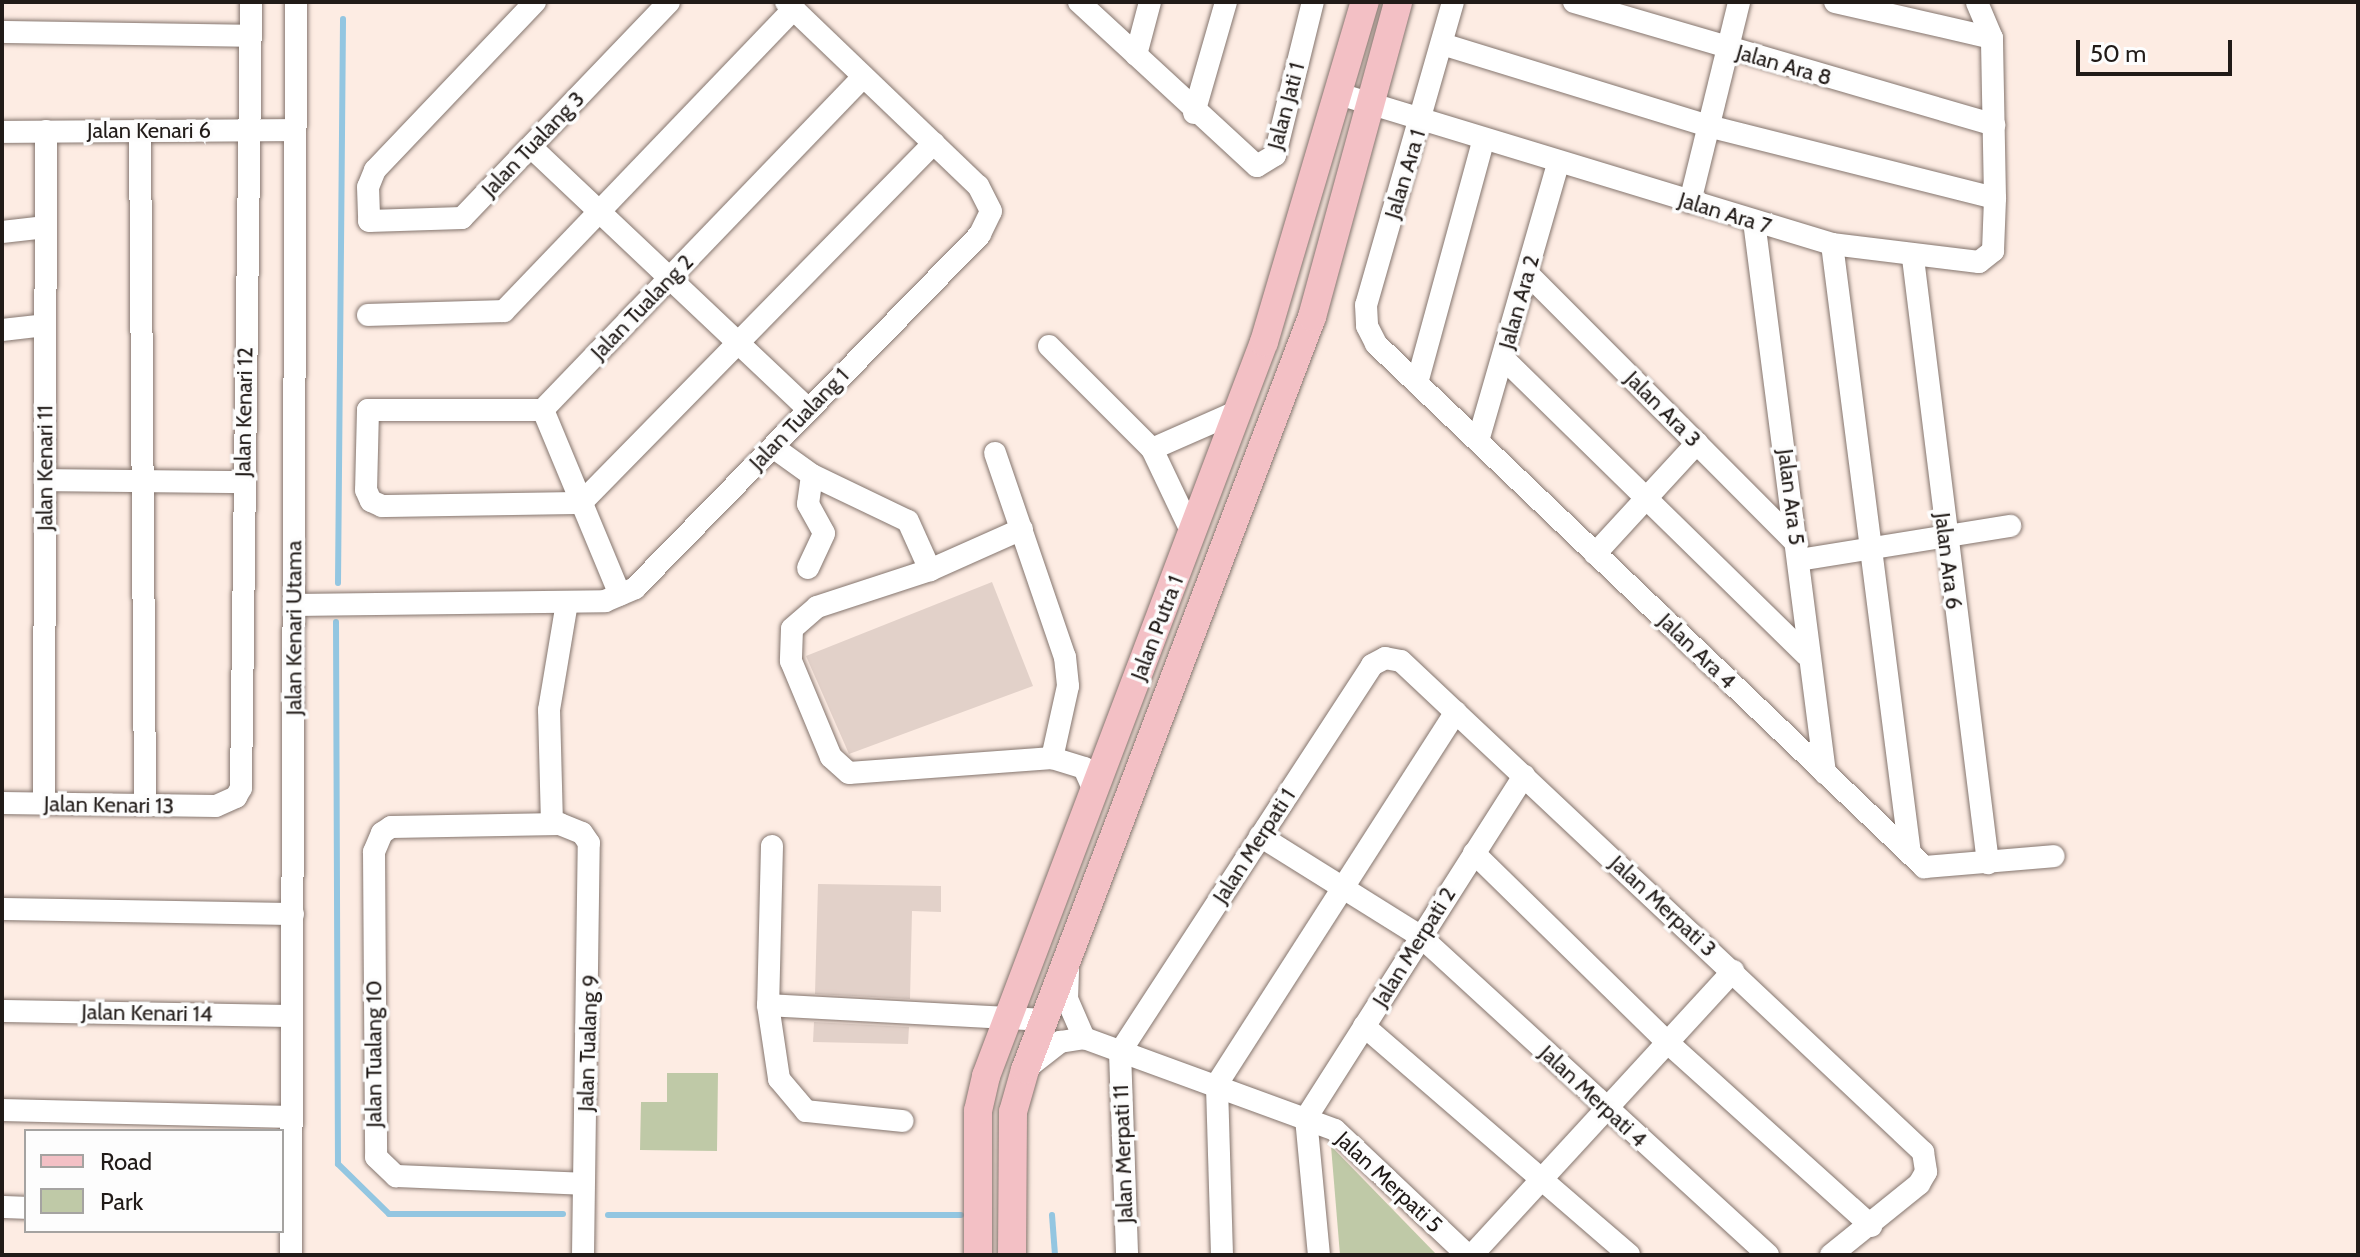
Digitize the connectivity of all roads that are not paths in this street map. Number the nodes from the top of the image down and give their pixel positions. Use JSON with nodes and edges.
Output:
{"nodes":[{"id":1,"x":251,"y":2,"type":"edge"},
{"id":2,"x":296,"y":2,"type":"edge"},
{"id":3,"x":535,"y":2,"type":"edge"},
{"id":4,"x":669,"y":2,"type":"edge"},
{"id":5,"x":1079,"y":2,"type":"edge"},
{"id":6,"x":1150,"y":2,"type":"edge"},
{"id":7,"x":1226,"y":2,"type":"edge"},
{"id":8,"x":1313,"y":2,"type":"edge"},
{"id":9,"x":1365,"y":2,"type":"edge"},
{"id":10,"x":1398,"y":2,"type":"edge"},
{"id":11,"x":1453,"y":2,"type":"edge"},
{"id":12,"x":1574,"y":2,"type":"edge"},
{"id":13,"x":1739,"y":2,"type":"edge"},
{"id":14,"x":1835,"y":2,"type":"edge"},
{"id":15,"x":1977,"y":2,"type":"edge"},
{"id":16,"x":790,"y":6,"type":"edge"},
{"id":17,"x":2,"y":32,"type":"edge"},
{"id":18,"x":251,"y":36,"type":"junction"},
{"id":19,"x":1992,"y":38,"type":"junction"},
{"id":20,"x":1442,"y":44,"type":"junction"},
{"id":21,"x":1727,"y":48,"type":"junction"},
{"id":22,"x":1136,"y":55,"type":"junction"},
{"id":23,"x":862,"y":78,"type":"junction"},
{"id":24,"x":1339,"y":94,"type":"junction"},
{"id":25,"x":1368,"y":104,"type":"junction"},
{"id":26,"x":1194,"y":113,"type":"junction"},
{"id":27,"x":1420,"y":122,"type":"junction"},
{"id":28,"x":1994,"y":125,"type":"junction"},
{"id":29,"x":1708,"y":126,"type":"junction"},
{"id":30,"x":250,"y":130,"type":"junction"},
{"id":31,"x":295,"y":130,"type":"junction"},
{"id":32,"x":46,"y":131,"type":"junction"},
{"id":33,"x":140,"y":131,"type":"junction"},
{"id":34,"x":2,"y":132,"type":"edge"},
{"id":35,"x":1483,"y":141,"type":"junction"},
{"id":36,"x":934,"y":143,"type":"junction"},
{"id":37,"x":531,"y":147,"type":"junction"},
{"id":38,"x":1558,"y":163,"type":"junction"},
{"id":39,"x":1995,"y":198,"type":"junction"},
{"id":40,"x":1690,"y":202,"type":"junction"},
{"id":41,"x":601,"y":213,"type":"junction"},
{"id":42,"x":1754,"y":221,"type":"junction"},
{"id":43,"x":46,"y":227,"type":"junction"},
{"id":44,"x":2,"y":232,"type":"edge"},
{"id":45,"x":1832,"y":244,"type":"junction"},
{"id":46,"x":1913,"y":258,"type":"junction"},
{"id":47,"x":1528,"y":274,"type":"junction"},
{"id":48,"x":670,"y":278,"type":"junction"},
{"id":49,"x":368,"y":315,"type":"dead end"},
{"id":50,"x":45,"y":325,"type":"junction"},
{"id":51,"x":2,"y":330,"type":"edge"},
{"id":52,"x":738,"y":342,"type":"junction"},
{"id":53,"x":1376,"y":344,"type":"joint"},
{"id":54,"x":1049,"y":346,"type":"dead end"},
{"id":55,"x":1503,"y":358,"type":"junction"},
{"id":56,"x":1417,"y":383,"type":"junction"},
{"id":57,"x":808,"y":409,"type":"junction"},
{"id":58,"x":543,"y":410,"type":"junction"},
{"id":59,"x":1238,"y":411,"type":"junction"},
{"id":60,"x":1478,"y":441,"type":"junction"},
{"id":61,"x":1697,"y":443,"type":"junction"},
{"id":62,"x":773,"y":447,"type":"junction"},
{"id":63,"x":1152,"y":449,"type":"junction"},
{"id":64,"x":995,"y":453,"type":"dead end"},
{"id":65,"x":812,"y":475,"type":"junction"},
{"id":66,"x":45,"y":480,"type":"junction"},
{"id":67,"x":143,"y":481,"type":"junction"},
{"id":68,"x":242,"y":482,"type":"junction"},
{"id":69,"x":1646,"y":499,"type":"junction"},
{"id":70,"x":581,"y":503,"type":"junction"},
{"id":71,"x":2010,"y":526,"type":"dead end"},
{"id":72,"x":1022,"y":529,"type":"junction"},
{"id":73,"x":1193,"y":535,"type":"junction"},
{"id":74,"x":1944,"y":535,"type":"junction"},
{"id":75,"x":1872,"y":548,"type":"junction"},
{"id":76,"x":1798,"y":552,"type":"junction"},
{"id":77,"x":1595,"y":554,"type":"junction"},
{"id":78,"x":808,"y":568,"type":"dead end"},
{"id":79,"x":930,"y":570,"type":"junction"},
{"id":80,"x":620,"y":595,"type":"junction"},
{"id":81,"x":567,"y":602,"type":"junction"},
{"id":82,"x":294,"y":605,"type":"junction"},
{"id":83,"x":1806,"y":655,"type":"junction"},
{"id":84,"x":1401,"y":661,"type":"joint"},
{"id":85,"x":1456,"y":712,"type":"junction"},
{"id":86,"x":1052,"y":758,"type":"junction"},
{"id":87,"x":1825,"y":773,"type":"junction"},
{"id":88,"x":1524,"y":776,"type":"junction"},
{"id":89,"x":1095,"y":793,"type":"junction"},
{"id":90,"x":2,"y":803,"type":"edge"},
{"id":91,"x":44,"y":804,"type":"junction"},
{"id":92,"x":145,"y":805,"type":"junction"},
{"id":93,"x":216,"y":806,"type":"joint"},
{"id":94,"x":552,"y":824,"type":"junction"},
{"id":95,"x":1260,"y":836,"type":"junction"},
{"id":96,"x":772,"y":846,"type":"dead end"},
{"id":97,"x":1474,"y":853,"type":"junction"},
{"id":98,"x":1910,"y":854,"type":"junction"},
{"id":99,"x":2054,"y":856,"type":"dead end"},
{"id":100,"x":1988,"y":863,"type":"junction"},
{"id":101,"x":1343,"y":888,"type":"junction"},
{"id":102,"x":2,"y":909,"type":"edge"},
{"id":103,"x":293,"y":914,"type":"junction"},
{"id":104,"x":1420,"y":936,"type":"junction"},
{"id":105,"x":1068,"y":958,"type":"junction"},
{"id":106,"x":1733,"y":971,"type":"junction"},
{"id":107,"x":768,"y":1005,"type":"junction"},
{"id":108,"x":2,"y":1011,"type":"edge"},
{"id":109,"x":292,"y":1016,"type":"junction"},
{"id":110,"x":1010,"y":1016,"type":"junction"},
{"id":111,"x":1044,"y":1020,"type":"junction"},
{"id":112,"x":1364,"y":1026,"type":"junction"},
{"id":113,"x":1084,"y":1038,"type":"junction"},
{"id":114,"x":1667,"y":1042,"type":"junction"},
{"id":115,"x":1120,"y":1052,"type":"junction"},
{"id":116,"x":1025,"y":1070,"type":"junction"},
{"id":117,"x":1217,"y":1084,"type":"junction"},
{"id":118,"x":1606,"y":1109,"type":"junction"},
{"id":119,"x":2,"y":1110,"type":"edge"},
{"id":120,"x":292,"y":1117,"type":"junction"},
{"id":121,"x":1306,"y":1118,"type":"junction"},
{"id":122,"x":902,"y":1121,"type":"dead end"},
{"id":123,"x":1544,"y":1178,"type":"junction"},
{"id":124,"x":583,"y":1184,"type":"junction"},
{"id":125,"x":2,"y":1207,"type":"edge"},
{"id":126,"x":24,"y":1208,"type":"edge"},
{"id":127,"x":1871,"y":1226,"type":"junction"},
{"id":128,"x":291,"y":1255,"type":"edge"},
{"id":129,"x":583,"y":1255,"type":"edge"},
{"id":130,"x":978,"y":1255,"type":"edge"},
{"id":131,"x":1012,"y":1255,"type":"edge"},
{"id":132,"x":1127,"y":1255,"type":"edge"},
{"id":133,"x":1222,"y":1255,"type":"edge"},
{"id":134,"x":1319,"y":1255,"type":"edge"},
{"id":135,"x":1470,"y":1255,"type":"edge"},
{"id":136,"x":1629,"y":1255,"type":"edge"},
{"id":137,"x":1768,"y":1255,"type":"edge"},
{"id":138,"x":1831,"y":1255,"type":"edge"}],
"edges":[{"from":1,"to":18,"type":"street","name":"Jalan Kenari 12"},
{"from":2,"to":31,"type":"street","name":"Jalan Kenari Utama"},
{"from":3,"to":37,"type":"street","name":"Jalan Tualang 3"},
{"from":4,"to":37,"type":"street","name":"Jalan Tualang 3"},
{"from":5,"to":22,"type":"street"},
{"from":6,"to":22,"type":"street"},
{"from":7,"to":26,"type":"street"},
{"from":8,"to":26,"type":"street","name":"Jalan Jati 1"},
{"from":9,"to":24,"type":"main road","name":"Jalan Putra 1"},
{"from":10,"to":25,"type":"main road","name":"Jalan Putra 1"},
{"from":11,"to":20,"type":"street","name":"Jalan Ara 1"},
{"from":12,"to":21,"type":"street","name":"Jalan Ara 8"},
{"from":13,"to":21,"type":"street"},
{"from":14,"to":19,"type":"street"},
{"from":15,"to":19,"type":"street"},
{"from":16,"to":23,"type":"street","name":"Jalan Tualang 1"},
{"from":16,"to":41,"type":"street"},
{"from":17,"to":18,"type":"street"},
{"from":18,"to":30,"type":"street","name":"Jalan Kenari 12"},
{"from":19,"to":28,"type":"street","name":"Jalan Ara 7"},
{"from":20,"to":27,"type":"street","name":"Jalan Ara 1"},
{"from":20,"to":29,"type":"street"},
{"from":21,"to":28,"type":"street","name":"Jalan Ara 8"},
{"from":21,"to":29,"type":"street"},
{"from":22,"to":26,"type":"street"},
{"from":23,"to":36,"type":"street","name":"Jalan Tualang 1"},
{"from":23,"to":48,"type":"street","name":"Jalan Tualang 2"},
{"from":24,"to":25,"type":"street","name":"Jalan Ara 7"},
{"from":24,"to":59,"type":"main road","name":"Jalan Putra 1"},
{"from":25,"to":27,"type":"street","name":"Jalan Ara 7"},
{"from":25,"to":105,"type":"main road","name":"Jalan Putra 1"},
{"from":27,"to":35,"type":"street","name":"Jalan Ara 7"},
{"from":27,"to":53,"type":"street","name":"Jalan Ara 1"},
{"from":28,"to":39,"type":"street","name":"Jalan Ara 7"},
{"from":29,"to":39,"type":"street"},
{"from":29,"to":40,"type":"street"},
{"from":30,"to":31,"type":"street","name":"Jalan Kenari 6"},
{"from":30,"to":33,"type":"street","name":"Jalan Kenari 6"},
{"from":30,"to":68,"type":"street","name":"Jalan Kenari 12"},
{"from":31,"to":82,"type":"street","name":"Jalan Kenari Utama"},
{"from":32,"to":33,"type":"street","name":"Jalan Kenari 6"},
{"from":32,"to":34,"type":"street","name":"Jalan Kenari 6"},
{"from":32,"to":43,"type":"street","name":"Jalan Kenari 11"},
{"from":33,"to":67,"type":"street"},
{"from":35,"to":38,"type":"street","name":"Jalan Ara 7"},
{"from":35,"to":56,"type":"street"},
{"from":36,"to":52,"type":"street"},
{"from":36,"to":57,"type":"street","name":"Jalan Tualang 1"},
{"from":37,"to":41,"type":"street"},
{"from":38,"to":40,"type":"street","name":"Jalan Ara 7"},
{"from":38,"to":47,"type":"street","name":"Jalan Ara 2"},
{"from":39,"to":46,"type":"street","name":"Jalan Ara 7"},
{"from":40,"to":42,"type":"street","name":"Jalan Ara 7"},
{"from":41,"to":48,"type":"street"},
{"from":41,"to":49,"type":"street"},
{"from":42,"to":45,"type":"street","name":"Jalan Ara 7"},
{"from":42,"to":76,"type":"street","name":"Jalan Ara 5"},
{"from":43,"to":44,"type":"street"},
{"from":43,"to":50,"type":"street","name":"Jalan Kenari 11"},
{"from":45,"to":46,"type":"street","name":"Jalan Ara 7"},
{"from":45,"to":75,"type":"street"},
{"from":46,"to":74,"type":"street","name":"Jalan Ara 6"},
{"from":47,"to":55,"type":"street","name":"Jalan Ara 2"},
{"from":47,"to":61,"type":"street","name":"Jalan Ara 3"},
{"from":48,"to":52,"type":"street"},
{"from":48,"to":58,"type":"street","name":"Jalan Tualang 2"},
{"from":50,"to":51,"type":"street"},
{"from":50,"to":66,"type":"street","name":"Jalan Kenari 11"},
{"from":52,"to":57,"type":"street"},
{"from":52,"to":70,"type":"street"},
{"from":53,"to":56,"type":"street","name":"Jalan Ara 4"},
{"from":54,"to":63,"type":"street"},
{"from":55,"to":60,"type":"street","name":"Jalan Ara 2"},
{"from":55,"to":69,"type":"street"},
{"from":56,"to":60,"type":"street","name":"Jalan Ara 4"},
{"from":57,"to":62,"type":"street","name":"Jalan Tualang 1"},
{"from":58,"to":70,"type":"street"},
{"from":58,"to":70,"type":"street"},
{"from":59,"to":63,"type":"street"},
{"from":59,"to":73,"type":"main road","name":"Jalan Putra 1"},
{"from":60,"to":77,"type":"street","name":"Jalan Ara 4"},
{"from":61,"to":69,"type":"street"},
{"from":61,"to":76,"type":"street","name":"Jalan Ara 3"},
{"from":62,"to":65,"type":"street"},
{"from":62,"to":80,"type":"street","name":"Jalan Tualang 1"},
{"from":63,"to":73,"type":"street"},
{"from":64,"to":72,"type":"street"},
{"from":65,"to":78,"type":"street"},
{"from":65,"to":79,"type":"street"},
{"from":66,"to":67,"type":"street"},
{"from":66,"to":91,"type":"street","name":"Jalan Kenari 11"},
{"from":67,"to":68,"type":"street"},
{"from":67,"to":92,"type":"street"},
{"from":68,"to":93,"type":"street","name":"Jalan Kenari 12"},
{"from":69,"to":77,"type":"street"},
{"from":69,"to":83,"type":"street"},
{"from":70,"to":80,"type":"street"},
{"from":71,"to":74,"type":"street"},
{"from":72,"to":79,"type":"street"},
{"from":72,"to":86,"type":"street"},
{"from":73,"to":89,"type":"main road","name":"Jalan Putra 1"},
{"from":74,"to":75,"type":"street"},
{"from":74,"to":100,"type":"street","name":"Jalan Ara 6"},
{"from":75,"to":76,"type":"street"},
{"from":75,"to":98,"type":"street"},
{"from":76,"to":83,"type":"street","name":"Jalan Ara 5"},
{"from":77,"to":87,"type":"street","name":"Jalan Ara 4"},
{"from":79,"to":86,"type":"street"},
{"from":80,"to":81,"type":"street","name":"Jalan Tualang 1"},
{"from":81,"to":82,"type":"street","name":"Jalan Tualang 1"},
{"from":81,"to":94,"type":"street"},
{"from":82,"to":103,"type":"street","name":"Jalan Kenari Utama"},
{"from":83,"to":87,"type":"street","name":"Jalan Ara 5"},
{"from":84,"to":85,"type":"street","name":"Jalan Merpati 3"},
{"from":84,"to":95,"type":"street","name":"Jalan Merpati 1"},
{"from":85,"to":88,"type":"street","name":"Jalan Merpati 3"},
{"from":85,"to":101,"type":"street"},
{"from":86,"to":89,"type":"street"},
{"from":87,"to":98,"type":"street","name":"Jalan Ara 4"},
{"from":88,"to":97,"type":"street","name":"Jalan Merpati 2"},
{"from":88,"to":106,"type":"street","name":"Jalan Merpati 3"},
{"from":89,"to":110,"type":"main road","name":"Jalan Putra 1"},
{"from":90,"to":91,"type":"street","name":"Jalan Kenari 13"},
{"from":91,"to":92,"type":"street","name":"Jalan Kenari 13"},
{"from":92,"to":93,"type":"street","name":"Jalan Kenari 13"},
{"from":94,"to":124,"type":"street","name":"Jalan Tualang 9"},
{"from":94,"to":124,"type":"street","name":"Jalan Tualang 10"},
{"from":95,"to":101,"type":"street","name":"Jalan Merpati 4"},
{"from":95,"to":115,"type":"street","name":"Jalan Merpati 1"},
{"from":96,"to":107,"type":"street"},
{"from":97,"to":104,"type":"street","name":"Jalan Merpati 2"},
{"from":97,"to":114,"type":"street"},
{"from":98,"to":100,"type":"street","name":"Jalan Ara 4"},
{"from":99,"to":100,"type":"street","name":"Jalan Ara 4"},
{"from":101,"to":104,"type":"street","name":"Jalan Merpati 4"},
{"from":101,"to":117,"type":"street"},
{"from":102,"to":103,"type":"street"},
{"from":103,"to":109,"type":"street","name":"Jalan Kenari Utama"},
{"from":104,"to":112,"type":"street","name":"Jalan Merpati 2"},
{"from":104,"to":118,"type":"street","name":"Jalan Merpati 4"},
{"from":105,"to":111,"type":"main road","name":"Jalan Putra 1"},
{"from":105,"to":113,"type":"street"},
{"from":106,"to":114,"type":"street"},
{"from":106,"to":127,"type":"street","name":"Jalan Merpati 3"},
{"from":107,"to":110,"type":"street"},
{"from":107,"to":122,"type":"street"},
{"from":108,"to":109,"type":"street","name":"Jalan Kenari 14"},
{"from":109,"to":120,"type":"street","name":"Jalan Kenari Utama"},
{"from":110,"to":111,"type":"street"},
{"from":110,"to":130,"type":"main road","name":"Jalan Putra 1"},
{"from":111,"to":116,"type":"main road","name":"Jalan Putra 1"},
{"from":112,"to":121,"type":"street","name":"Jalan Merpati 2"},
{"from":112,"to":123,"type":"street"},
{"from":113,"to":115,"type":"street","name":"Jalan Merpati 5"},
{"from":113,"to":116,"type":"street"},
{"from":114,"to":118,"type":"street"},
{"from":114,"to":127,"type":"street"},
{"from":115,"to":117,"type":"street","name":"Jalan Merpati 5"},
{"from":115,"to":132,"type":"street","name":"Jalan Merpati 11"},
{"from":116,"to":131,"type":"main road","name":"Jalan Putra 1"},
{"from":117,"to":121,"type":"street","name":"Jalan Merpati 5"},
{"from":117,"to":133,"type":"street"},
{"from":118,"to":123,"type":"street"},
{"from":118,"to":137,"type":"street","name":"Jalan Merpati 4"},
{"from":119,"to":120,"type":"street"},
{"from":120,"to":128,"type":"street","name":"Jalan Kenari Utama"},
{"from":121,"to":134,"type":"street"},
{"from":121,"to":135,"type":"street","name":"Jalan Merpati 5"},
{"from":123,"to":135,"type":"street"},
{"from":123,"to":136,"type":"street"},
{"from":124,"to":129,"type":"street","name":"Jalan Tualang 9"},
{"from":125,"to":126,"type":"street"},
{"from":127,"to":138,"type":"street"}]}
